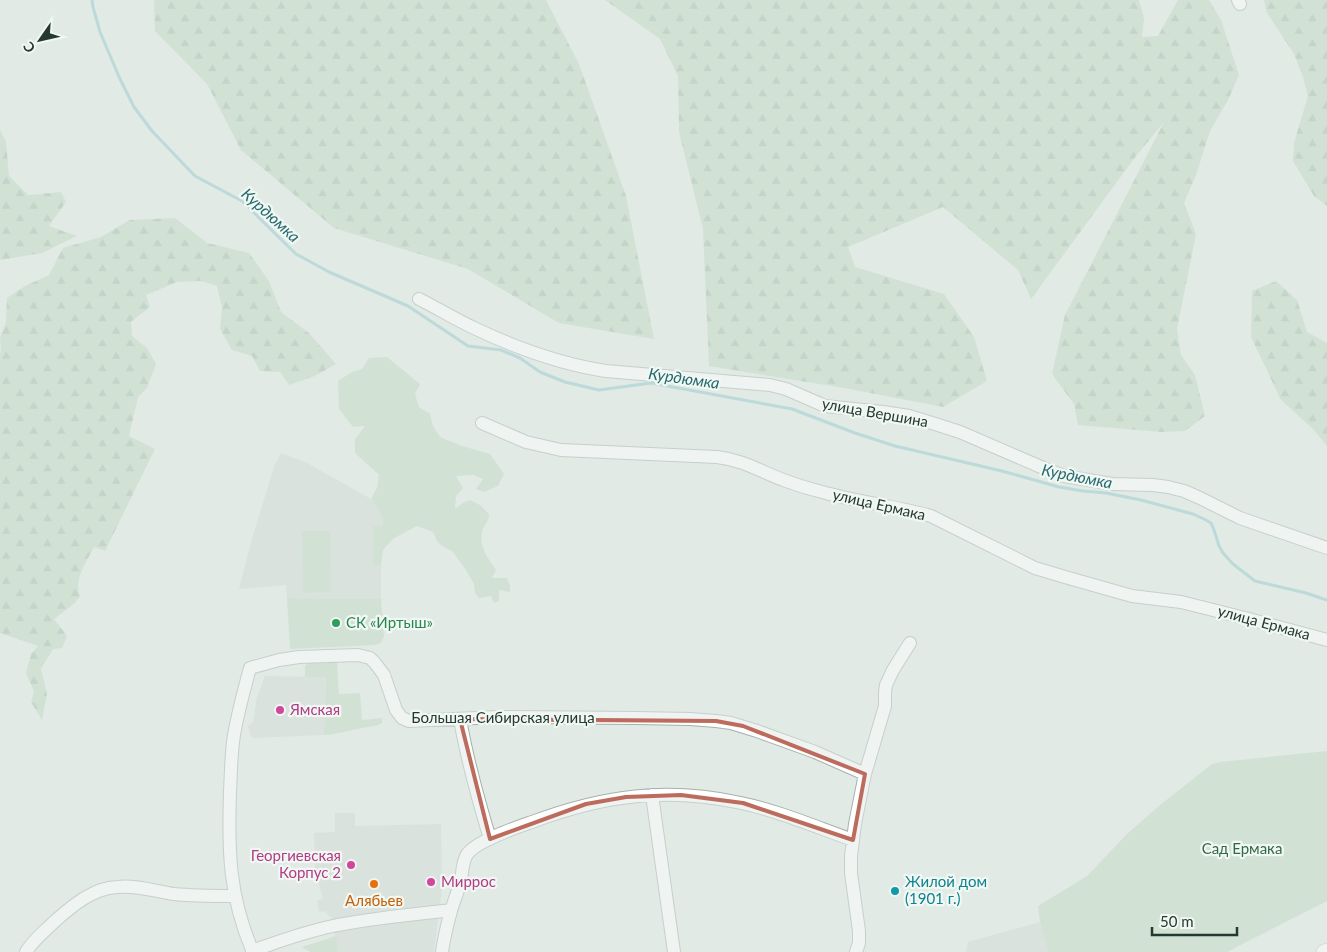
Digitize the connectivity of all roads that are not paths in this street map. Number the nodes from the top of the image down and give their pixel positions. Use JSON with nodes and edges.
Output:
{"nodes":[{"id":1,"x":419,"y":299,"type":"dead end"},
{"id":2,"x":482,"y":423,"type":"dead end"},
{"id":3,"x":1327,"y":548,"type":"edge"},
{"id":4,"x":1327,"y":640,"type":"edge"},
{"id":5,"x":910,"y":643,"type":"dead end"},
{"id":6,"x":460,"y":719,"type":"junction"},
{"id":7,"x":865,"y":774,"type":"junction"},
{"id":8,"x":652,"y":795,"type":"junction"},
{"id":9,"x":490,"y":839,"type":"junction"},
{"id":10,"x":853,"y":840,"type":"junction"},
{"id":11,"x":235,"y":896,"type":"junction"},
{"id":12,"x":451,"y":910,"type":"junction"},
{"id":13,"x":857,"y":947,"type":"edge"},
{"id":14,"x":252,"y":951,"type":"edge"},
{"id":15,"x":26,"y":952,"type":"edge"},
{"id":16,"x":442,"y":952,"type":"edge"},
{"id":17,"x":674,"y":952,"type":"edge"}],
"edges":[{"from":1,"to":3,"type":"street","name":"улица Вершина"},
{"from":2,"to":4,"type":"street","name":"улица Ермака"},
{"from":5,"to":7,"type":"street"},
{"from":6,"to":7,"type":"street","name":"Большая Сибирская улица"},
{"from":6,"to":9,"type":"street"},
{"from":6,"to":11,"type":"street","name":"Большая Сибирская улица"},
{"from":7,"to":10,"type":"street"},
{"from":8,"to":9,"type":"street"},
{"from":8,"to":10,"type":"street"},
{"from":8,"to":17,"type":"street"},
{"from":9,"to":12,"type":"street"},
{"from":10,"to":13,"type":"street"},
{"from":11,"to":14,"type":"street","name":"Большая Сибирская улица"},
{"from":11,"to":15,"type":"street"},
{"from":12,"to":14,"type":"street"},
{"from":12,"to":16,"type":"street"}]}
